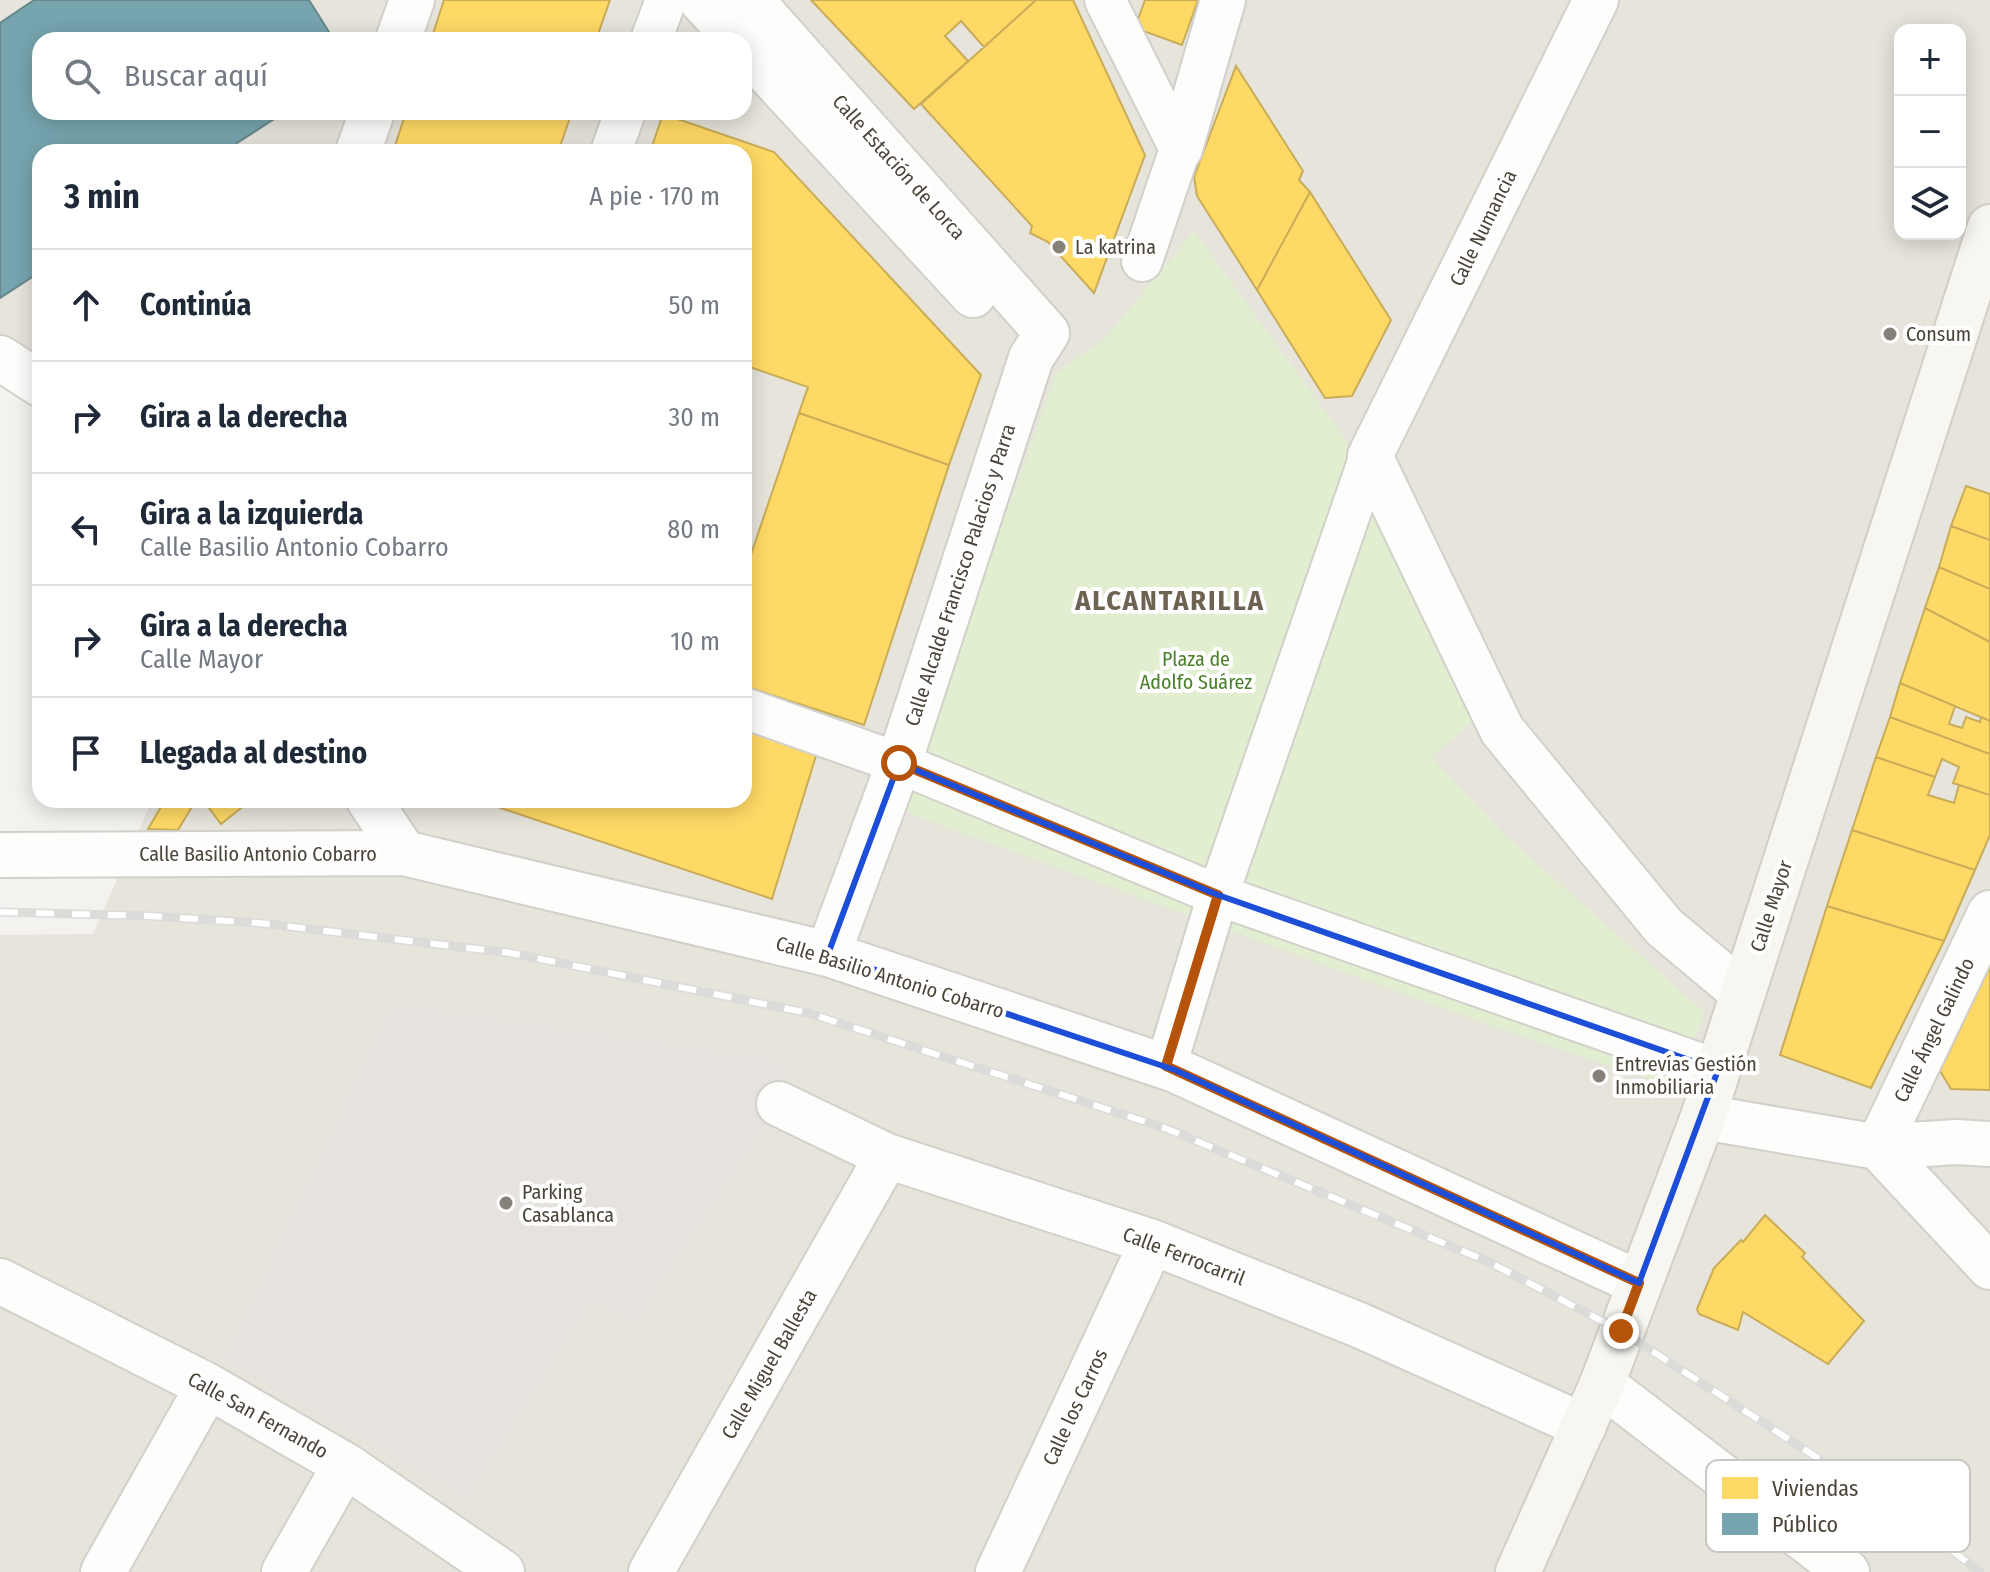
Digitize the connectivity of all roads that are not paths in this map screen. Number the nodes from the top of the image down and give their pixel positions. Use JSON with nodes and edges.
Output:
{"nodes":[{"id":1,"x":412,"y":0,"type":"edge"},
{"id":2,"x":666,"y":0,"type":"edge"},
{"id":3,"x":701,"y":0,"type":"edge"},
{"id":4,"x":751,"y":0,"type":"edge"},
{"id":5,"x":1105,"y":0,"type":"edge"},
{"id":6,"x":1223,"y":0,"type":"edge"},
{"id":7,"x":1596,"y":0,"type":"edge"},
{"id":8,"x":401,"y":32,"type":"edge"},
{"id":9,"x":654,"y":32,"type":"edge"},
{"id":10,"x":731,"y":32,"type":"edge"},
{"id":11,"x":752,"y":55,"type":"edge"},
{"id":12,"x":369,"y":120,"type":"edge"},
{"id":13,"x":622,"y":120,"type":"edge"},
{"id":14,"x":361,"y":144,"type":"edge"},
{"id":15,"x":614,"y":144,"type":"edge"},
{"id":16,"x":1180,"y":149,"type":"junction"},
{"id":17,"x":1990,"y":227,"type":"edge"},
{"id":18,"x":1142,"y":261,"type":"dead end"},
{"id":19,"x":1039,"y":346,"type":"junction"},
{"id":20,"x":0,"y":358,"type":"edge"},
{"id":21,"x":32,"y":379,"type":"edge"},
{"id":22,"x":1370,"y":456,"type":"junction"},
{"id":23,"x":752,"y":711,"type":"edge"},
{"id":24,"x":899,"y":763,"type":"junction"},
{"id":25,"x":374,"y":808,"type":"edge"},
{"id":26,"x":404,"y":853,"type":"junction"},
{"id":27,"x":0,"y":855,"type":"edge"},
{"id":28,"x":1218,"y":895,"type":"junction"},
{"id":29,"x":1990,"y":913,"type":"edge"},
{"id":30,"x":828,"y":954,"type":"junction"},
{"id":31,"x":1743,"y":993,"type":"junction"},
{"id":32,"x":1166,"y":1066,"type":"junction"},
{"id":33,"x":1718,"y":1070,"type":"junction"},
{"id":34,"x":779,"y":1104,"type":"dead end"},
{"id":35,"x":1703,"y":1117,"type":"junction"},
{"id":36,"x":1990,"y":1144,"type":"edge"},
{"id":37,"x":1878,"y":1147,"type":"junction"},
{"id":38,"x":887,"y":1156,"type":"junction"},
{"id":39,"x":1152,"y":1242,"type":"junction"},
{"id":40,"x":1990,"y":1267,"type":"edge"},
{"id":41,"x":1639,"y":1283,"type":"junction"},
{"id":42,"x":3,"y":1288,"type":"edge"},
{"id":43,"x":1602,"y":1384,"type":"junction"},
{"id":44,"x":208,"y":1386,"type":"junction"},
{"id":45,"x":1584,"y":1426,"type":"junction"},
{"id":46,"x":1706,"y":1464,"type":"edge"},
{"id":47,"x":345,"y":1465,"type":"junction"},
{"id":48,"x":1821,"y":1552,"type":"edge"},
{"id":49,"x":103,"y":1572,"type":"edge"},
{"id":50,"x":284,"y":1572,"type":"edge"},
{"id":51,"x":502,"y":1572,"type":"edge"},
{"id":52,"x":651,"y":1572,"type":"edge"},
{"id":53,"x":998,"y":1572,"type":"edge"},
{"id":54,"x":1518,"y":1572,"type":"edge"},
{"id":55,"x":1847,"y":1572,"type":"edge"}],
"edges":[{"from":1,"to":8,"type":"street"},
{"from":2,"to":9,"type":"street"},
{"from":3,"to":10,"type":"street"},
{"from":4,"to":19,"type":"street","name":"Calle Estación de Lorca"},
{"from":5,"to":16,"type":"street"},
{"from":6,"to":16,"type":"street"},
{"from":7,"to":22,"type":"street","name":"Calle Numancia"},
{"from":11,"to":19,"type":"street","name":"Calle Estación de Lorca"},
{"from":12,"to":14,"type":"street"},
{"from":13,"to":15,"type":"street"},
{"from":16,"to":18,"type":"street"},
{"from":17,"to":31,"type":"main road","name":"Calle Mayor"},
{"from":19,"to":24,"type":"street","name":"Calle Alcalde Francisco Palacios y Parra"},
{"from":20,"to":21,"type":"street"},
{"from":22,"to":28,"type":"street"},
{"from":22,"to":31,"type":"street"},
{"from":23,"to":24,"type":"street"},
{"from":24,"to":28,"type":"street"},
{"from":24,"to":30,"type":"street","name":"Calle Alcalde Francisco Palacios y Parra"},
{"from":25,"to":26,"type":"street"},
{"from":26,"to":27,"type":"street","name":"Calle Basilio Antonio Cobarro"},
{"from":26,"to":30,"type":"street","name":"Calle Basilio Antonio Cobarro"},
{"from":28,"to":32,"type":"street"},
{"from":28,"to":33,"type":"street"},
{"from":29,"to":37,"type":"street","name":"Calle Ángel Galindo"},
{"from":30,"to":32,"type":"street","name":"Calle Basilio Antonio Cobarro"},
{"from":31,"to":33,"type":"main road","name":"Calle Mayor"},
{"from":32,"to":41,"type":"street","name":"Calle Basilio Antonio Cobarro"},
{"from":33,"to":35,"type":"main road","name":"Calle Mayor"},
{"from":34,"to":38,"type":"street","name":"Calle Ferrocarril"},
{"from":35,"to":37,"type":"street"},
{"from":35,"to":41,"type":"main road","name":"Calle Mayor"},
{"from":36,"to":37,"type":"street"},
{"from":37,"to":40,"type":"street"},
{"from":38,"to":39,"type":"street","name":"Calle Ferrocarril"},
{"from":38,"to":52,"type":"street","name":"Calle Miguel Ballesta"},
{"from":39,"to":45,"type":"street","name":"Calle Ferrocarril"},
{"from":39,"to":53,"type":"street","name":"Calle los Carros"},
{"from":41,"to":43,"type":"main road","name":"Calle Mayor"},
{"from":42,"to":44,"type":"street","name":"Calle San Fernando"},
{"from":43,"to":45,"type":"main road","name":"Calle Mayor"},
{"from":43,"to":46,"type":"street"},
{"from":44,"to":47,"type":"street","name":"Calle San Fernando"},
{"from":44,"to":49,"type":"street"},
{"from":45,"to":54,"type":"main road","name":"Calle Mayor"},
{"from":47,"to":50,"type":"street"},
{"from":47,"to":51,"type":"street","name":"Calle San Fernando"},
{"from":48,"to":55,"type":"street"}]}
